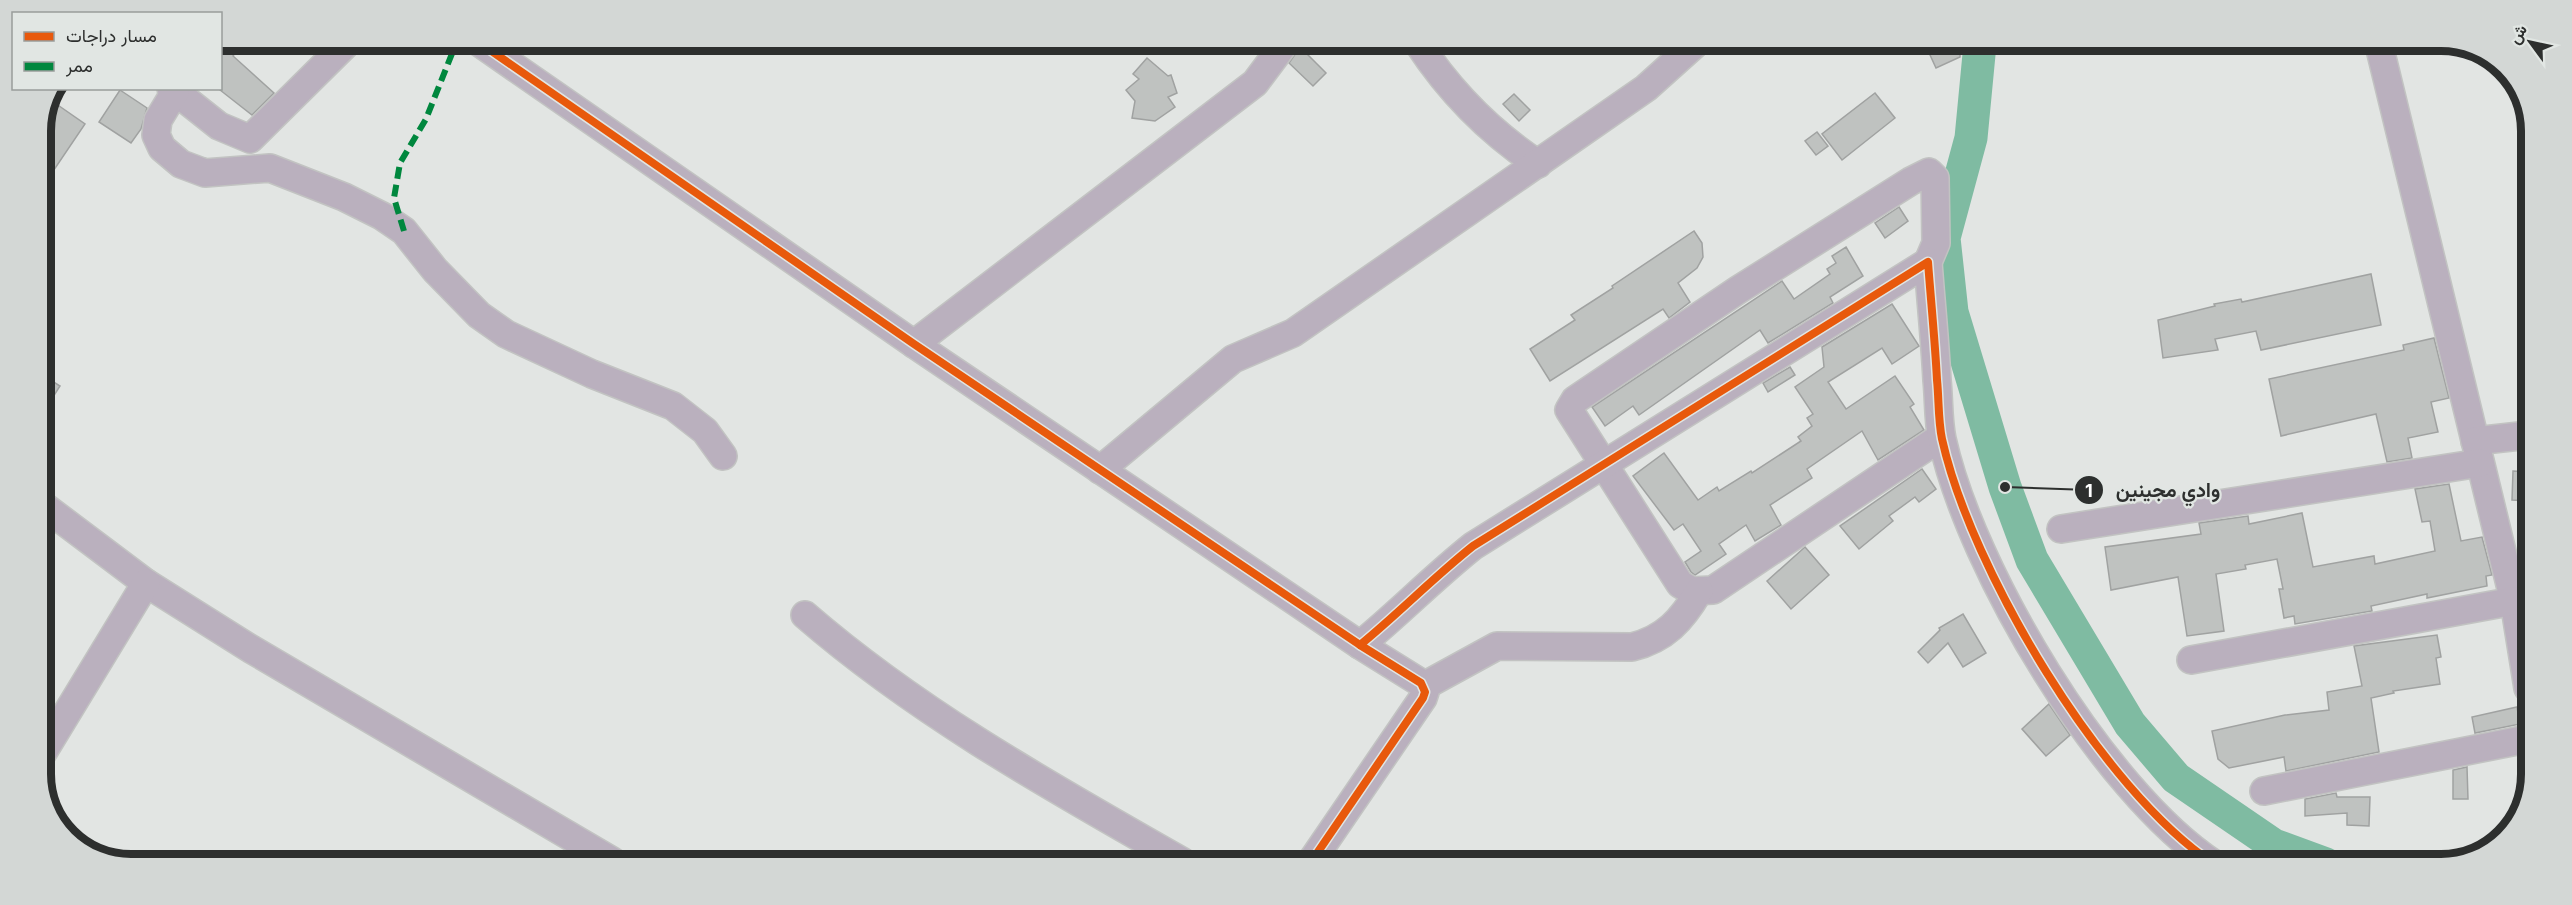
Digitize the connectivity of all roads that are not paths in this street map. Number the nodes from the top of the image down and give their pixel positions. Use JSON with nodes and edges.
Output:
{"nodes":[{"id":1,"x":340,"y":51,"type":"edge"},
{"id":2,"x":494,"y":51,"type":"edge"},
{"id":3,"x":1279,"y":51,"type":"edge"},
{"id":4,"x":1424,"y":51,"type":"edge"},
{"id":5,"x":1687,"y":51,"type":"edge"},
{"id":6,"x":2380,"y":51,"type":"edge"},
{"id":7,"x":173,"y":90,"type":"edge"},
{"id":8,"x":1538,"y":164,"type":"junction"},
{"id":9,"x":1928,"y":262,"type":"junction"},
{"id":10,"x":914,"y":344,"type":"junction"},
{"id":11,"x":1941,"y":437,"type":"junction"},
{"id":12,"x":2521,"y":438,"type":"edge"},
{"id":13,"x":2478,"y":452,"type":"junction"},
{"id":14,"x":723,"y":456,"type":"dead end"},
{"id":15,"x":1606,"y":465,"type":"junction"},
{"id":16,"x":1100,"y":470,"type":"junction"},
{"id":17,"x":51,"y":512,"type":"edge"},
{"id":18,"x":2061,"y":529,"type":"dead end"},
{"id":19,"x":146,"y":583,"type":"junction"},
{"id":20,"x":1699,"y":591,"type":"junction"},
{"id":21,"x":2514,"y":601,"type":"junction"},
{"id":22,"x":805,"y":615,"type":"dead end"},
{"id":23,"x":2521,"y":644,"type":"edge"},
{"id":24,"x":1360,"y":645,"type":"junction"},
{"id":25,"x":2191,"y":660,"type":"dead end"},
{"id":26,"x":1424,"y":686,"type":"junction"},
{"id":27,"x":51,"y":739,"type":"edge"},
{"id":28,"x":2521,"y":740,"type":"edge"},
{"id":29,"x":2264,"y":791,"type":"dead end"},
{"id":30,"x":600,"y":854,"type":"edge"},
{"id":31,"x":1169,"y":854,"type":"edge"},
{"id":32,"x":1316,"y":854,"type":"edge"},
{"id":33,"x":2200,"y":854,"type":"edge"}],
"edges":[{"from":1,"to":7,"type":"street"},
{"from":2,"to":10,"type":"street"},
{"from":3,"to":10,"type":"street"},
{"from":4,"to":8,"type":"street"},
{"from":5,"to":8,"type":"street"},
{"from":6,"to":13,"type":"street"},
{"from":7,"to":14,"type":"street"},
{"from":8,"to":16,"type":"street"},
{"from":9,"to":11,"type":"street"},
{"from":9,"to":15,"type":"street"},
{"from":9,"to":15,"type":"street"},
{"from":10,"to":16,"type":"street"},
{"from":11,"to":20,"type":"street"},
{"from":11,"to":33,"type":"street"},
{"from":12,"to":13,"type":"street"},
{"from":13,"to":18,"type":"street"},
{"from":13,"to":21,"type":"street"},
{"from":15,"to":20,"type":"street"},
{"from":15,"to":24,"type":"street"},
{"from":16,"to":24,"type":"street"},
{"from":17,"to":19,"type":"street"},
{"from":19,"to":27,"type":"street"},
{"from":19,"to":30,"type":"street"},
{"from":20,"to":26,"type":"street"},
{"from":21,"to":23,"type":"street"},
{"from":21,"to":25,"type":"street"},
{"from":22,"to":31,"type":"street"},
{"from":24,"to":26,"type":"street"},
{"from":26,"to":32,"type":"street"},
{"from":28,"to":29,"type":"street"}]}
